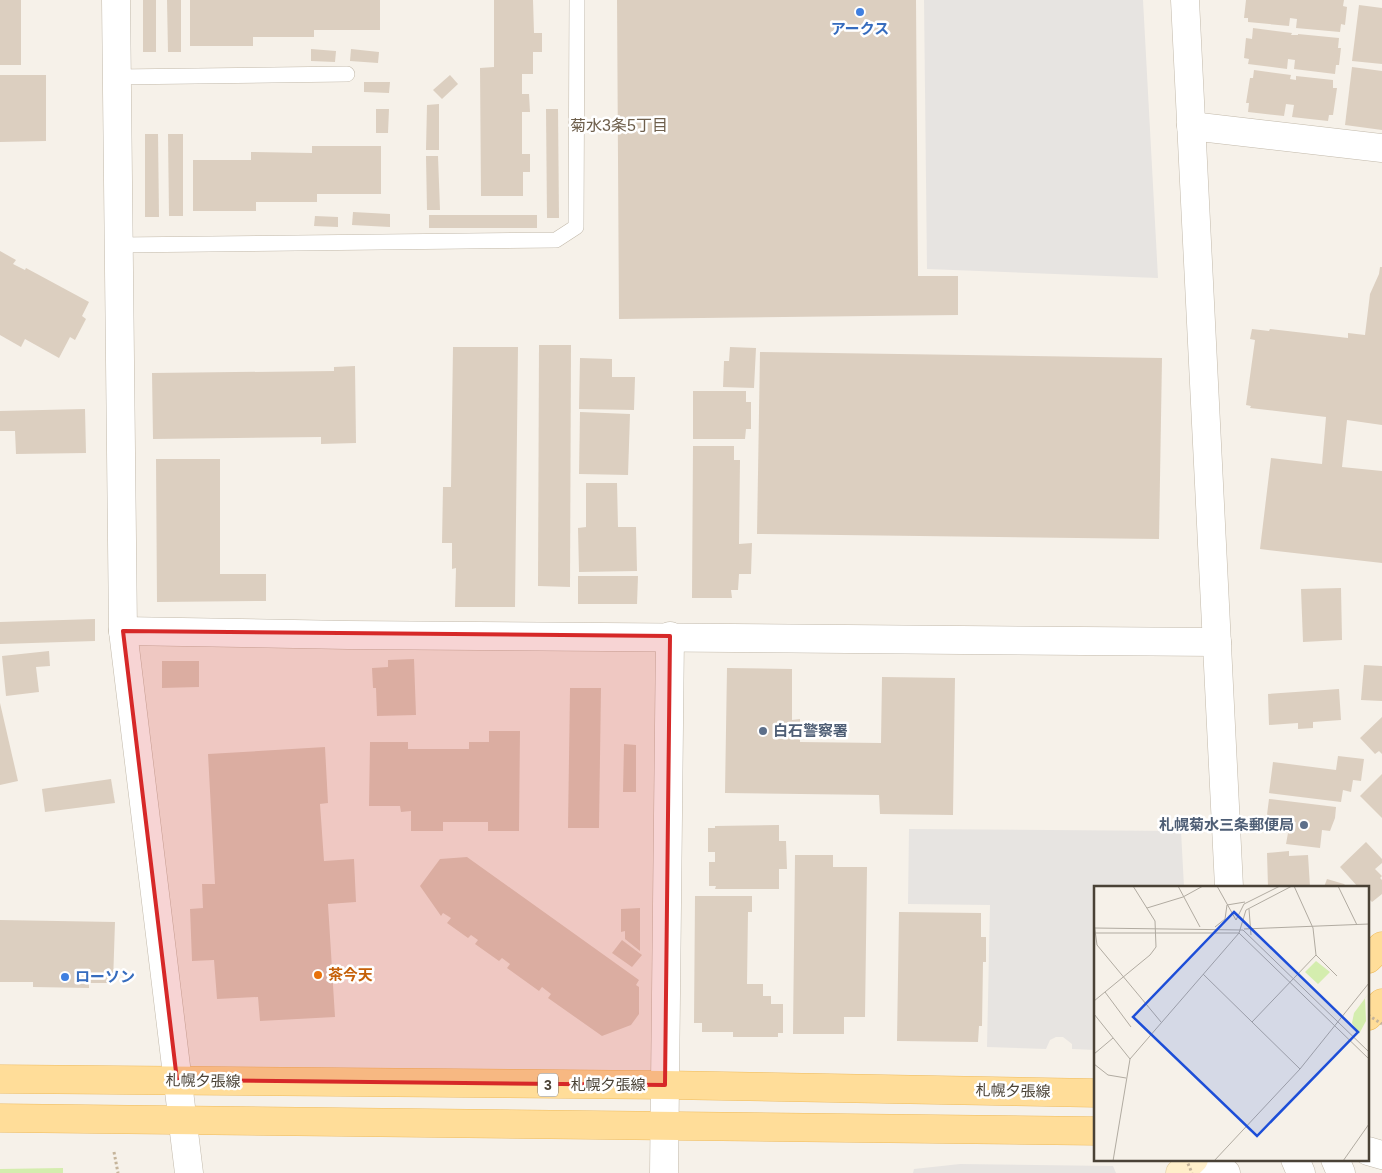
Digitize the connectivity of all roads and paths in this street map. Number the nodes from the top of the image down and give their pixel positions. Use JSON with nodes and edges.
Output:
{"nodes":[{"id":1,"x":116,"y":0,"type":"edge"},
{"id":2,"x":577,"y":0,"type":"edge"},
{"id":3,"x":1185,"y":0,"type":"edge"},
{"id":4,"x":348,"y":74,"type":"dead end"},
{"id":5,"x":117,"y":76,"type":"junction"},
{"id":6,"x":1191,"y":126,"type":"junction"},
{"id":7,"x":1382,"y":148,"type":"edge"},
{"id":8,"x":119,"y":245,"type":"junction"},
{"id":9,"x":123,"y":631,"type":"junction"},
{"id":10,"x":670,"y":636,"type":"junction"},
{"id":11,"x":1217,"y":642,"type":"junction"},
{"id":12,"x":1230,"y":886,"type":"edge"},
{"id":13,"x":1382,"y":946,"type":"edge"},
{"id":14,"x":1370,"y":957,"type":"edge"},
{"id":15,"x":1382,"y":1003,"type":"edge"},
{"id":16,"x":1370,"y":1013,"type":"edge"},
{"id":17,"x":1370,"y":1016,"type":"edge"},
{"id":18,"x":1382,"y":1024,"type":"edge"},
{"id":19,"x":0,"y":1079,"type":"edge"},
{"id":20,"x":177,"y":1080,"type":"junction"},
{"id":21,"x":665,"y":1085,"type":"junction"},
{"id":22,"x":1094,"y":1093,"type":"edge"},
{"id":23,"x":0,"y":1118,"type":"edge"},
{"id":24,"x":183,"y":1121,"type":"junction"},
{"id":25,"x":664,"y":1126,"type":"junction"},
{"id":26,"x":1094,"y":1131,"type":"edge"},
{"id":27,"x":114,"y":1152,"type":"dead end"},
{"id":28,"x":1186,"y":1160,"type":"edge"},
{"id":29,"x":1193,"y":1160,"type":"edge"},
{"id":30,"x":1206,"y":1160,"type":"edge"},
{"id":31,"x":1295,"y":1160,"type":"edge"},
{"id":32,"x":1335,"y":1160,"type":"edge"},
{"id":33,"x":118,"y":1173,"type":"edge"},
{"id":34,"x":189,"y":1173,"type":"edge"},
{"id":35,"x":664,"y":1173,"type":"edge"},
{"id":36,"x":1180,"y":1173,"type":"edge"},
{"id":37,"x":1192,"y":1173,"type":"edge"},
{"id":38,"x":1226,"y":1173,"type":"edge"},
{"id":39,"x":1301,"y":1173,"type":"edge"},
{"id":40,"x":1341,"y":1173,"type":"edge"}],
"edges":[{"from":1,"to":5,"type":"street"},
{"from":2,"to":8,"type":"lane"},
{"from":3,"to":6,"type":"street"},
{"from":4,"to":5,"type":"lane"},
{"from":5,"to":8,"type":"street"},
{"from":6,"to":7,"type":"street"},
{"from":6,"to":11,"type":"street"},
{"from":8,"to":9,"type":"street"},
{"from":9,"to":10,"type":"street"},
{"from":9,"to":20,"type":"street"},
{"from":10,"to":11,"type":"street"},
{"from":10,"to":21,"type":"street"},
{"from":11,"to":12,"type":"street"},
{"from":13,"to":14,"type":"main road"},
{"from":15,"to":16,"type":"main road"},
{"from":17,"to":18,"type":"path","bridge":true},
{"from":19,"to":20,"type":"main road","name":"札幌夕張線","number":"3"},
{"from":20,"to":21,"type":"main road","name":"札幌夕張線","number":"3"},
{"from":20,"to":24,"type":"street"},
{"from":21,"to":22,"type":"main road","name":"札幌夕張線","number":"3"},
{"from":21,"to":25,"type":"street"},
{"from":23,"to":24,"type":"main road"},
{"from":24,"to":25,"type":"main road"},
{"from":24,"to":34,"type":"street"},
{"from":25,"to":26,"type":"main road"},
{"from":25,"to":35,"type":"street"},
{"from":27,"to":33,"type":"path"},
{"from":28,"to":37,"type":"path","bridge":true},
{"from":29,"to":36,"type":"main road"},
{"from":30,"to":38,"type":"street"},
{"from":31,"to":39,"type":"street"},
{"from":32,"to":40,"type":"street"}]}
